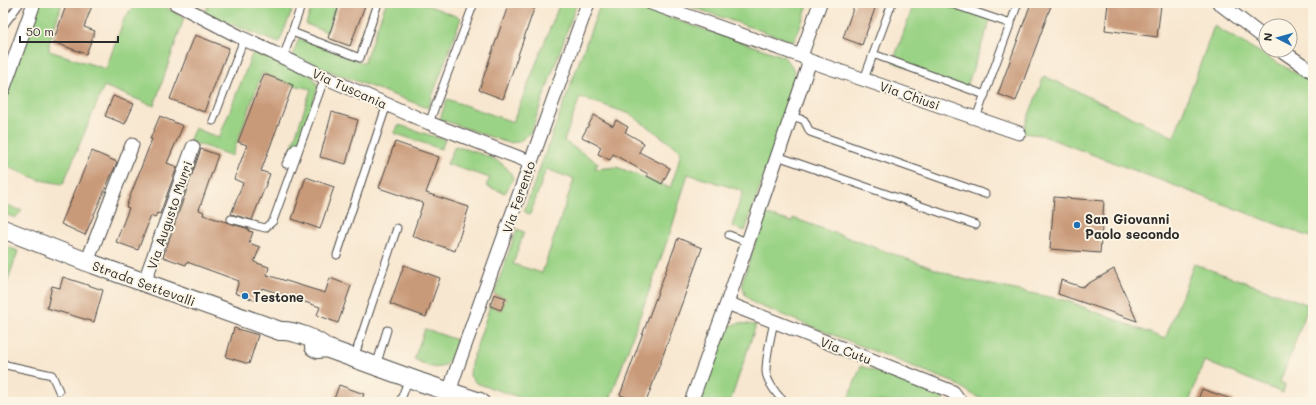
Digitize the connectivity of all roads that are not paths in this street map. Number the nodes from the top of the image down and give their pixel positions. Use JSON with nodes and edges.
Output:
{"nodes":[{"id":1,"x":20,"y":3,"type":"edge"},
{"id":2,"x":25,"y":3,"type":"edge"},
{"id":3,"x":34,"y":3,"type":"edge"},
{"id":4,"x":175,"y":3,"type":"edge"},
{"id":5,"x":302,"y":3,"type":"edge"},
{"id":6,"x":378,"y":3,"type":"edge"},
{"id":7,"x":474,"y":3,"type":"edge"},
{"id":8,"x":588,"y":3,"type":"edge"},
{"id":9,"x":651,"y":3,"type":"edge"},
{"id":10,"x":820,"y":3,"type":"edge"},
{"id":11,"x":892,"y":3,"type":"edge"},
{"id":12,"x":949,"y":3,"type":"edge"},
{"id":13,"x":1018,"y":3,"type":"edge"},
{"id":14,"x":1219,"y":3,"type":"edge"},
{"id":15,"x":1010,"y":24,"type":"junction"},
{"id":16,"x":3,"y":26,"type":"edge"},
{"id":17,"x":292,"y":32,"type":"junction"},
{"id":18,"x":1258,"y":33,"type":"edge"},
{"id":19,"x":244,"y":39,"type":"junction"},
{"id":20,"x":873,"y":54,"type":"junction"},
{"id":21,"x":283,"y":58,"type":"junction"},
{"id":22,"x":806,"y":58,"type":"junction"},
{"id":23,"x":1293,"y":58,"type":"edge"},
{"id":24,"x":3,"y":64,"type":"edge"},
{"id":25,"x":1313,"y":72,"type":"edge"},
{"id":26,"x":325,"y":77,"type":"junction"},
{"id":27,"x":864,"y":79,"type":"junction"},
{"id":28,"x":3,"y":90,"type":"edge"},
{"id":29,"x":985,"y":95,"type":"junction"},
{"id":30,"x":387,"y":104,"type":"junction"},
{"id":31,"x":791,"y":116,"type":"junction"},
{"id":32,"x":976,"y":118,"type":"junction"},
{"id":33,"x":213,"y":121,"type":"dead end"},
{"id":34,"x":429,"y":123,"type":"junction"},
{"id":35,"x":306,"y":128,"type":"junction"},
{"id":36,"x":1019,"y":133,"type":"dead end"},
{"id":37,"x":132,"y":145,"type":"dead end"},
{"id":38,"x":193,"y":146,"type":"dead end"},
{"id":39,"x":777,"y":156,"type":"junction"},
{"id":40,"x":530,"y":162,"type":"junction"},
{"id":41,"x":286,"y":164,"type":"dead end"},
{"id":42,"x":985,"y":194,"type":"dead end"},
{"id":43,"x":231,"y":219,"type":"dead end"},
{"id":44,"x":976,"y":225,"type":"dead end"},
{"id":45,"x":397,"y":228,"type":"dead end"},
{"id":46,"x":5,"y":230,"type":"edge"},
{"id":47,"x":729,"y":235,"type":"dead end"},
{"id":48,"x":747,"y":242,"type":"junction"},
{"id":49,"x":337,"y":255,"type":"dead end"},
{"id":50,"x":87,"y":262,"type":"junction"},
{"id":51,"x":144,"y":283,"type":"junction"},
{"id":52,"x":727,"y":303,"type":"junction"},
{"id":53,"x":774,"y":322,"type":"junction"},
{"id":54,"x":387,"y":330,"type":"dead end"},
{"id":55,"x":354,"y":358,"type":"junction"},
{"id":56,"x":4,"y":365,"type":"edge"},
{"id":57,"x":376,"y":366,"type":"junction"},
{"id":58,"x":408,"y":378,"type":"junction"},
{"id":59,"x":59,"y":391,"type":"dead end"},
{"id":60,"x":450,"y":392,"type":"junction"},
{"id":61,"x":400,"y":402,"type":"edge"},
{"id":62,"x":480,"y":402,"type":"edge"},
{"id":63,"x":691,"y":402,"type":"edge"},
{"id":64,"x":786,"y":402,"type":"edge"},
{"id":65,"x":958,"y":402,"type":"edge"}],
"edges":[{"from":1,"to":16,"type":"lane"},
{"from":2,"to":24,"type":"street"},
{"from":3,"to":28,"type":"street"},
{"from":4,"to":19,"type":"street","name":"Via Tuscania"},
{"from":5,"to":17,"type":"lane"},
{"from":6,"to":17,"type":"lane"},
{"from":7,"to":34,"type":"lane"},
{"from":8,"to":40,"type":"street","name":"Via Ferento"},
{"from":9,"to":22,"type":"street","name":"Via Chiusi"},
{"from":10,"to":22,"type":"street"},
{"from":11,"to":20,"type":"lane"},
{"from":12,"to":15,"type":"lane"},
{"from":13,"to":15,"type":"lane"},
{"from":14,"to":18,"type":"street"},
{"from":15,"to":29,"type":"lane"},
{"from":17,"to":21,"type":"lane"},
{"from":19,"to":21,"type":"street","name":"Via Tuscania"},
{"from":19,"to":33,"type":"lane"},
{"from":20,"to":27,"type":"lane"},
{"from":20,"to":29,"type":"lane"},
{"from":21,"to":26,"type":"street","name":"Via Tuscania"},
{"from":22,"to":27,"type":"street","name":"Via Chiusi"},
{"from":22,"to":31,"type":"street"},
{"from":23,"to":25,"type":"street"},
{"from":26,"to":30,"type":"street","name":"Via Tuscania"},
{"from":26,"to":35,"type":"lane"},
{"from":27,"to":32,"type":"street","name":"Via Chiusi"},
{"from":29,"to":32,"type":"lane"},
{"from":30,"to":34,"type":"street","name":"Via Tuscania"},
{"from":30,"to":49,"type":"lane"},
{"from":31,"to":39,"type":"street"},
{"from":31,"to":42,"type":"lane"},
{"from":32,"to":36,"type":"street","name":"Via Chiusi"},
{"from":34,"to":40,"type":"street","name":"Via Tuscania"},
{"from":35,"to":41,"type":"lane"},
{"from":35,"to":43,"type":"lane"},
{"from":37,"to":50,"type":"street"},
{"from":38,"to":51,"type":"street","name":"Via Augusto Murri"},
{"from":39,"to":44,"type":"lane"},
{"from":39,"to":48,"type":"street"},
{"from":40,"to":60,"type":"street","name":"Via Ferento"},
{"from":45,"to":55,"type":"lane"},
{"from":46,"to":50,"type":"main road","name":"Strada Settevalli"},
{"from":47,"to":48,"type":"lane"},
{"from":48,"to":52,"type":"street"},
{"from":50,"to":51,"type":"main road","name":"Strada Settevalli"},
{"from":51,"to":55,"type":"main road","name":"Strada Settevalli"},
{"from":52,"to":53,"type":"street","name":"Via Cutu"},
{"from":52,"to":63,"type":"street"},
{"from":53,"to":64,"type":"lane"},
{"from":53,"to":65,"type":"street","name":"Via Cutu"},
{"from":54,"to":57,"type":"lane"},
{"from":55,"to":57,"type":"main road","name":"Strada Settevalli"},
{"from":56,"to":59,"type":"lane"},
{"from":57,"to":58,"type":"main road","name":"Strada Settevalli"},
{"from":58,"to":60,"type":"main road","name":"Strada Settevalli"},
{"from":58,"to":61,"type":"lane"},
{"from":60,"to":62,"type":"main road","name":"Strada Settevalli"}]}
